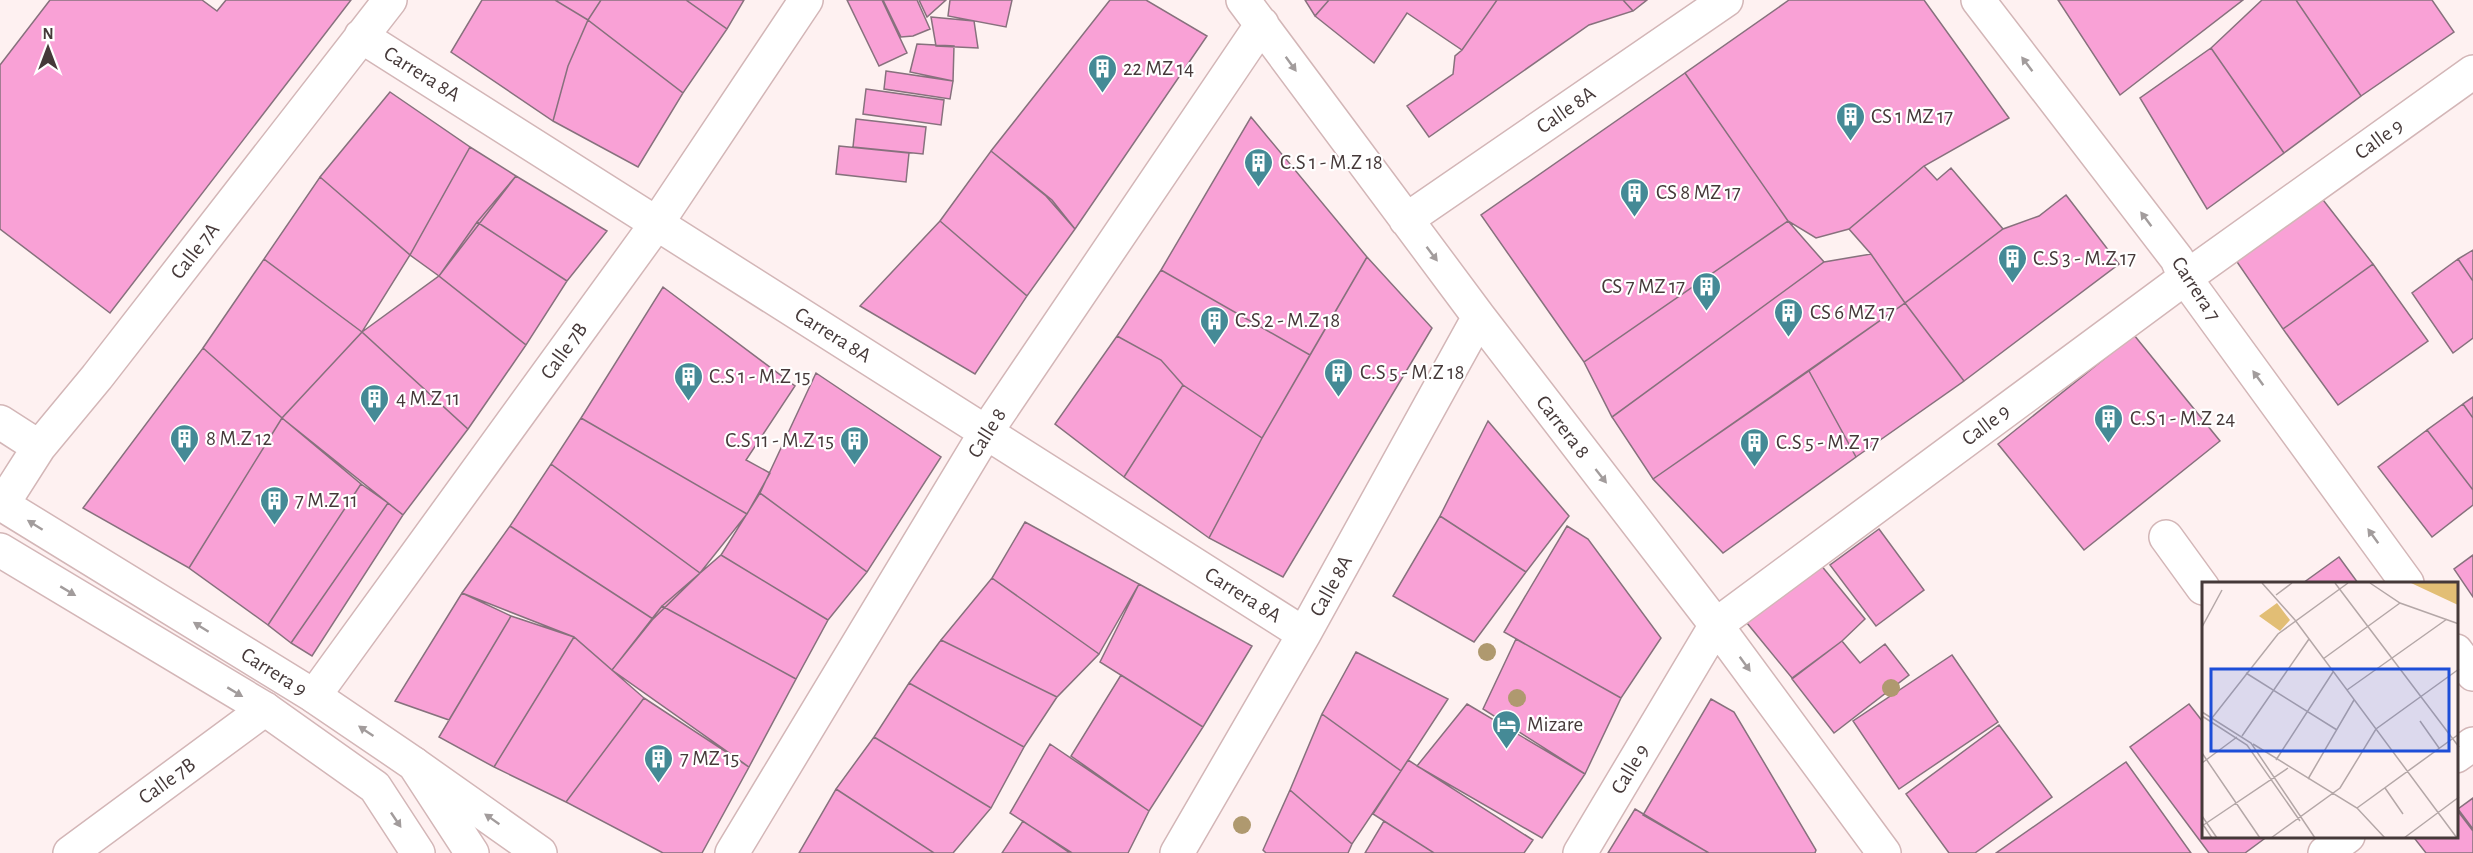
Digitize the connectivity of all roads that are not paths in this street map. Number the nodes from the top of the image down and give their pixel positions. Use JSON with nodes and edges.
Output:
{"nodes":[{"id":1,"x":390,"y":0,"type":"edge"},
{"id":2,"x":806,"y":0,"type":"edge"},
{"id":3,"x":1726,"y":0,"type":"edge"},
{"id":4,"x":1978,"y":0,"type":"edge"},
{"id":5,"x":1252,"y":12,"type":"edge"},
{"id":6,"x":361,"y":36,"type":"junction"},
{"id":7,"x":2473,"y":72,"type":"edge"},
{"id":8,"x":1406,"y":220,"type":"junction"},
{"id":9,"x":657,"y":223,"type":"junction"},
{"id":10,"x":2185,"y":278,"type":"junction"},
{"id":11,"x":1479,"y":317,"type":"junction"},
{"id":12,"x":0,"y":422,"type":"edge"},
{"id":13,"x":986,"y":432,"type":"junction"},
{"id":14,"x":39,"y":447,"type":"junction"},
{"id":15,"x":1,"y":504,"type":"edge"},
{"id":16,"x":2166,"y":537,"type":"dead end"},
{"id":17,"x":0,"y":550,"type":"edge"},
{"id":18,"x":2406,"y":582,"type":"edge"},
{"id":19,"x":2202,"y":587,"type":"edge"},
{"id":20,"x":1716,"y":625,"type":"junction"},
{"id":21,"x":1304,"y":634,"type":"junction"},
{"id":22,"x":2458,"y":652,"type":"edge"},
{"id":23,"x":2473,"y":674,"type":"edge"},
{"id":24,"x":314,"y":696,"type":"junction"},
{"id":25,"x":265,"y":710,"type":"junction"},
{"id":26,"x":2473,"y":744,"type":"edge"},
{"id":27,"x":2458,"y":755,"type":"edge"},
{"id":28,"x":414,"y":764,"type":"junction"},
{"id":29,"x":2347,"y":838,"type":"edge"},
{"id":30,"x":70,"y":853,"type":"edge"},
{"id":31,"x":418,"y":853,"type":"edge"},
{"id":32,"x":472,"y":853,"type":"edge"},
{"id":33,"x":540,"y":853,"type":"edge"},
{"id":34,"x":732,"y":853,"type":"edge"},
{"id":35,"x":1177,"y":853,"type":"edge"},
{"id":36,"x":1580,"y":853,"type":"edge"},
{"id":37,"x":1884,"y":853,"type":"edge"},
{"id":38,"x":2325,"y":853,"type":"edge"}],
"edges":[{"from":1,"to":6,"type":"street","name":"Calle 7A"},
{"from":2,"to":9,"type":"street","name":"Calle 7B"},
{"from":3,"to":8,"type":"street","name":"Calle 8A"},
{"from":10,"to":4,"type":"street","name":"Carrera 7","one_way":true},
{"from":5,"to":8,"type":"street","name":"Carrera 8","one_way":true},
{"from":5,"to":13,"type":"street","name":"Calle 8"},
{"from":6,"to":9,"type":"street","name":"Carrera 8A"},
{"from":6,"to":14,"type":"street","name":"Calle 7A"},
{"from":7,"to":10,"type":"street","name":"Calle 9"},
{"from":8,"to":11,"type":"street","name":"Carrera 8","one_way":true},
{"from":9,"to":13,"type":"street","name":"Carrera 8A"},
{"from":9,"to":24,"type":"street","name":"Calle 7B"},
{"from":18,"to":10,"type":"street","name":"Carrera 7","one_way":true},
{"from":10,"to":20,"type":"street","name":"Calle 9"},
{"from":11,"to":20,"type":"street","name":"Carrera 8","one_way":true},
{"from":11,"to":21,"type":"street","name":"Calle 8A"},
{"from":12,"to":14,"type":"street"},
{"from":13,"to":21,"type":"street","name":"Carrera 8A"},
{"from":13,"to":34,"type":"street","name":"Calle 8"},
{"from":14,"to":15,"type":"street","name":"Calle 7A"},
{"from":24,"to":15,"type":"street","name":"Carrera 9","one_way":true},
{"from":16,"to":19,"type":"street"},
{"from":17,"to":25,"type":"street","name":"Carrera 9","one_way":true},
{"from":20,"to":36,"type":"street","name":"Calle 9"},
{"from":20,"to":37,"type":"street","name":"Carrera 8","one_way":true},
{"from":21,"to":35,"type":"street","name":"Calle 8A"},
{"from":22,"to":23,"type":"street"},
{"from":28,"to":24,"type":"street","name":"Carrera 9","one_way":true},
{"from":25,"to":30,"type":"street","name":"Calle 7B"},
{"from":25,"to":31,"type":"street","name":"Carrera 9","one_way":true},
{"from":26,"to":27,"type":"street"},
{"from":28,"to":32,"type":"street"},
{"from":33,"to":28,"type":"street","name":"Carrera 9","one_way":true},
{"from":29,"to":38,"type":"street"}]}
